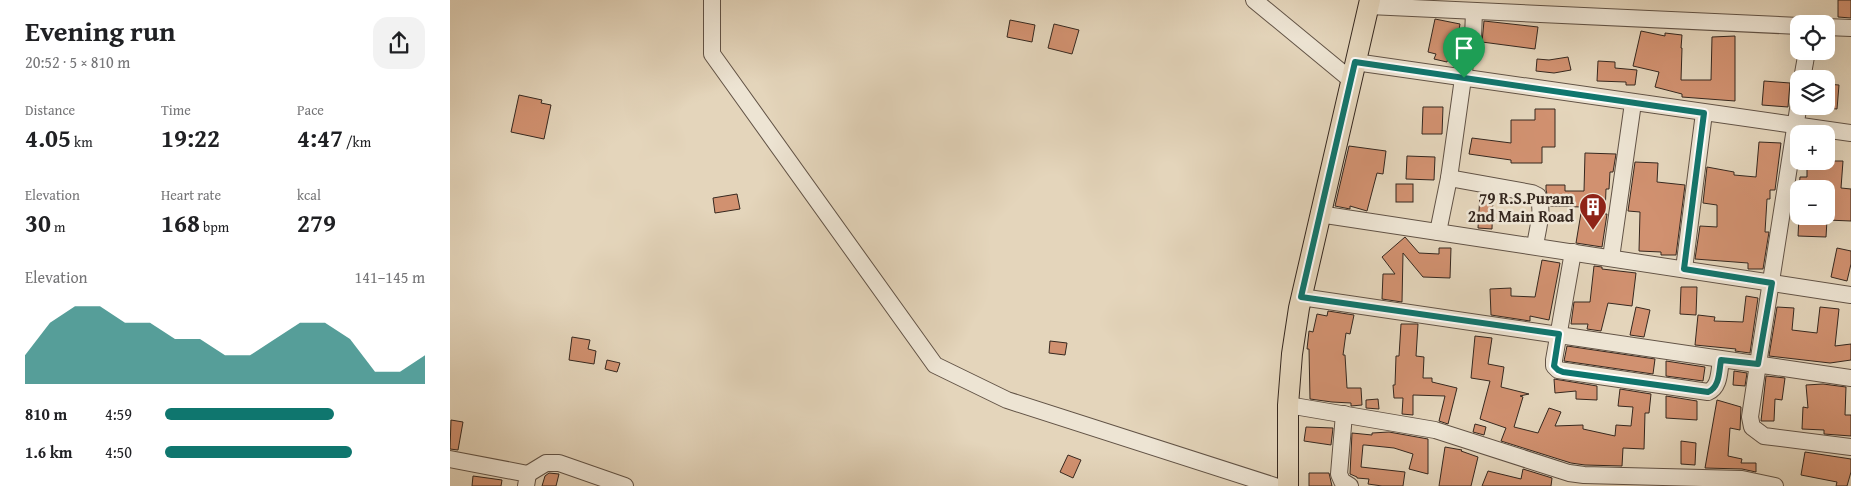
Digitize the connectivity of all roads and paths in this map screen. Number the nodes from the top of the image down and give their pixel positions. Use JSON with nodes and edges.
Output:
{"nodes":[{"id":1,"x":712,"y":0,"type":"edge"},
{"id":2,"x":1254,"y":0,"type":"edge"},
{"id":3,"x":1369,"y":3,"type":"edge"},
{"id":4,"x":1456,"y":5,"type":"edge"},
{"id":5,"x":1474,"y":11,"type":"junction"},
{"id":6,"x":1790,"y":26,"type":"edge"},
{"id":7,"x":1835,"y":27,"type":"edge"},
{"id":8,"x":1851,"y":28,"type":"edge"},
{"id":9,"x":1353,"y":71,"type":"junction"},
{"id":10,"x":1464,"y":78,"type":"junction"},
{"id":11,"x":1633,"y":102,"type":"junction"},
{"id":12,"x":1704,"y":113,"type":"junction"},
{"id":13,"x":1790,"y":125,"type":"edge"},
{"id":14,"x":1835,"y":131,"type":"edge"},
{"id":15,"x":1851,"y":133,"type":"edge"},
{"id":16,"x":1790,"y":160,"type":"edge"},
{"id":17,"x":1449,"y":178,"type":"junction"},
{"id":18,"x":1319,"y":214,"type":"junction"},
{"id":19,"x":1438,"y":232,"type":"junction"},
{"id":20,"x":1535,"y":246,"type":"junction"},
{"id":21,"x":1573,"y":252,"type":"junction"},
{"id":22,"x":1611,"y":258,"type":"junction"},
{"id":23,"x":1684,"y":269,"type":"junction"},
{"id":24,"x":1772,"y":283,"type":"junction"},
{"id":25,"x":1851,"y":295,"type":"edge"},
{"id":26,"x":1301,"y":297,"type":"junction"},
{"id":27,"x":1559,"y":334,"type":"junction"},
{"id":28,"x":1721,"y":360,"type":"junction"},
{"id":29,"x":1758,"y":364,"type":"junction"},
{"id":30,"x":1851,"y":378,"type":"edge"},
{"id":31,"x":1288,"y":405,"type":"junction"},
{"id":32,"x":1344,"y":414,"type":"junction"},
{"id":33,"x":1851,"y":447,"type":"edge"},
{"id":34,"x":450,"y":459,"type":"edge"},
{"id":35,"x":527,"y":480,"type":"edge"},
{"id":36,"x":1653,"y":482,"type":"edge"},
{"id":37,"x":625,"y":486,"type":"edge"},
{"id":38,"x":1275,"y":486,"type":"edge"},
{"id":39,"x":1288,"y":486,"type":"edge"},
{"id":40,"x":1350,"y":486,"type":"edge"},
{"id":41,"x":1775,"y":486,"type":"edge"}],
"edges":[{"from":1,"to":38,"type":"street"},
{"from":2,"to":9,"type":"street"},
{"from":3,"to":4,"type":"street"},
{"from":3,"to":9,"type":"main road"},
{"from":4,"to":5,"type":"street"},
{"from":5,"to":6,"type":"street"},
{"from":5,"to":10,"type":"street"},
{"from":7,"to":8,"type":"street"},
{"from":9,"to":10,"type":"street"},
{"from":9,"to":18,"type":"main road"},
{"from":10,"to":11,"type":"street"},
{"from":10,"to":17,"type":"street"},
{"from":11,"to":12,"type":"street"},
{"from":11,"to":22,"type":"street"},
{"from":12,"to":13,"type":"street"},
{"from":12,"to":23,"type":"street"},
{"from":14,"to":15,"type":"street"},
{"from":16,"to":24,"type":"street"},
{"from":17,"to":19,"type":"street"},
{"from":17,"to":20,"type":"street"},
{"from":18,"to":19,"type":"street"},
{"from":18,"to":26,"type":"main road"},
{"from":19,"to":20,"type":"street"},
{"from":20,"to":21,"type":"street"},
{"from":21,"to":22,"type":"street"},
{"from":21,"to":27,"type":"street"},
{"from":22,"to":23,"type":"street"},
{"from":23,"to":24,"type":"street"},
{"from":24,"to":25,"type":"street"},
{"from":24,"to":29,"type":"street"},
{"from":26,"to":27,"type":"street"},
{"from":26,"to":31,"type":"main road"},
{"from":27,"to":28,"type":"street"},
{"from":27,"to":28,"type":"street"},
{"from":28,"to":29,"type":"street"},
{"from":29,"to":30,"type":"street"},
{"from":29,"to":33,"type":"street"},
{"from":31,"to":32,"type":"street"},
{"from":31,"to":39,"type":"main road"},
{"from":32,"to":36,"type":"street"},
{"from":32,"to":40,"type":"street"},
{"from":34,"to":35,"type":"street"},
{"from":35,"to":37,"type":"street"},
{"from":36,"to":41,"type":"street"}]}
